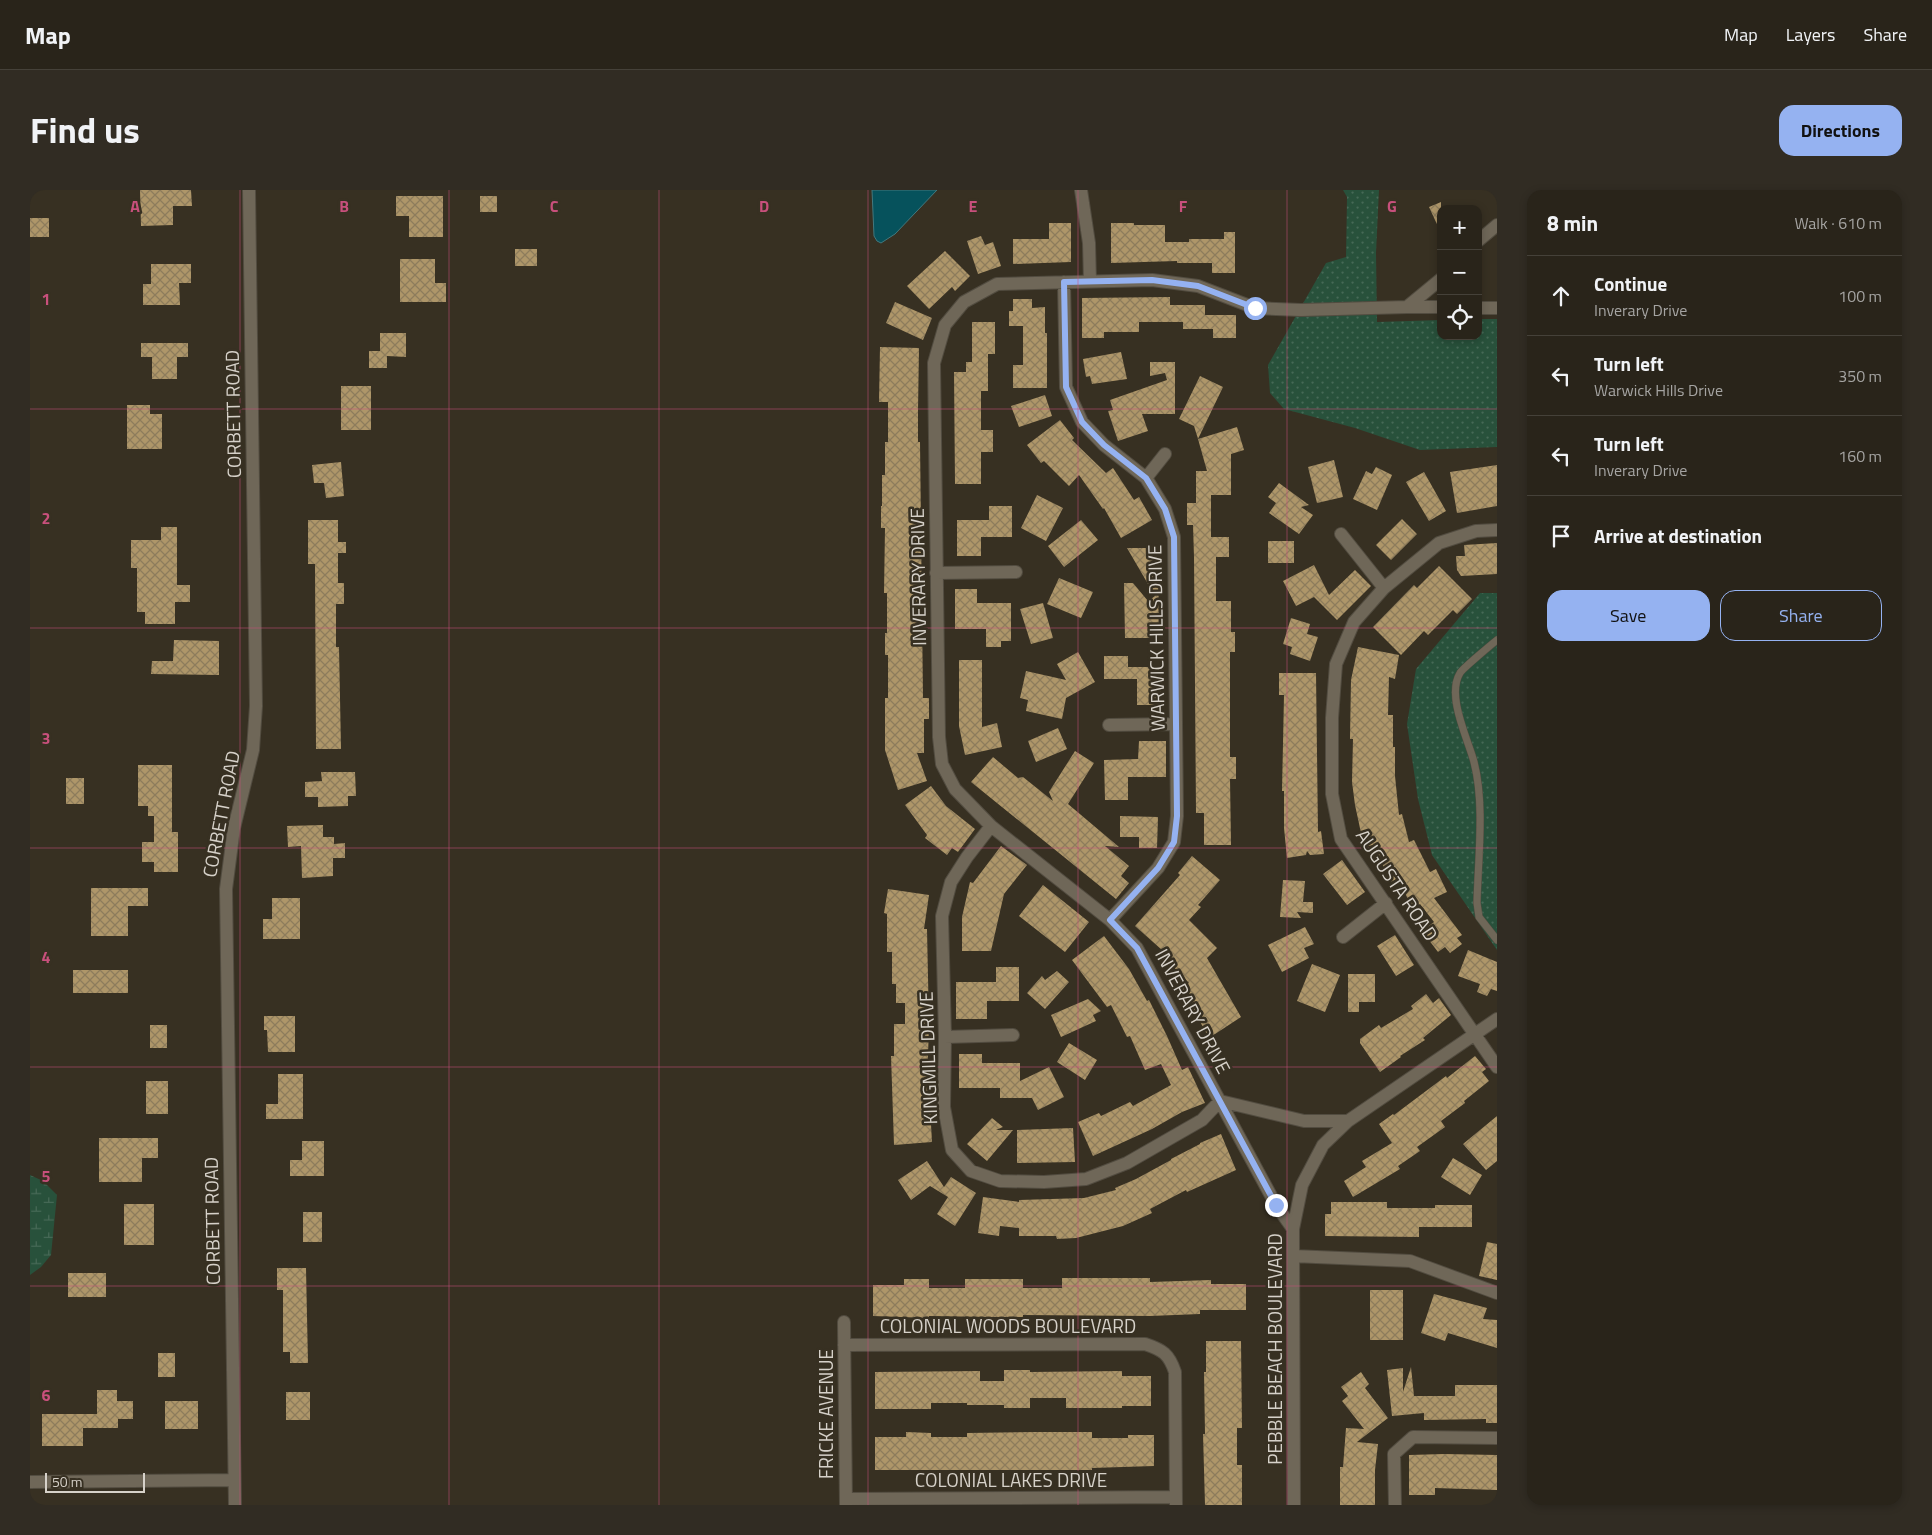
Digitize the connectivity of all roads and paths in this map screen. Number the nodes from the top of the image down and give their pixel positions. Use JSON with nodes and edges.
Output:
{"nodes":[{"id":1,"x":249,"y":190,"type":"edge"},
{"id":2,"x":1081,"y":190,"type":"edge"},
{"id":3,"x":1497,"y":225,"type":"edge"},
{"id":4,"x":1482,"y":238,"type":"edge"},
{"id":5,"x":1064,"y":282,"type":"junction"},
{"id":6,"x":1090,"y":282,"type":"junction"},
{"id":7,"x":1437,"y":282,"type":"edge"},
{"id":8,"x":1407,"y":307,"type":"junction"},
{"id":9,"x":1437,"y":307,"type":"edge"},
{"id":10,"x":1482,"y":308,"type":"edge"},
{"id":11,"x":1497,"y":308,"type":"edge"},
{"id":12,"x":1165,"y":454,"type":"dead end"},
{"id":13,"x":1146,"y":478,"type":"junction"},
{"id":14,"x":1497,"y":530,"type":"edge"},
{"id":15,"x":1341,"y":534,"type":"dead end"},
{"id":16,"x":1016,"y":572,"type":"dead end"},
{"id":17,"x":936,"y":573,"type":"junction"},
{"id":18,"x":1384,"y":588,"type":"junction"},
{"id":19,"x":1497,"y":640,"type":"edge"},
{"id":20,"x":1176,"y":724,"type":"junction"},
{"id":21,"x":1109,"y":725,"type":"dead end"},
{"id":22,"x":991,"y":826,"type":"junction"},
{"id":23,"x":1386,"y":903,"type":"junction"},
{"id":24,"x":1110,"y":920,"type":"junction"},
{"id":25,"x":1342,"y":937,"type":"dead end"},
{"id":26,"x":1497,"y":940,"type":"edge"},
{"id":27,"x":1497,"y":1019,"type":"edge"},
{"id":28,"x":1474,"y":1034,"type":"junction"},
{"id":29,"x":1013,"y":1035,"type":"dead end"},
{"id":30,"x":945,"y":1037,"type":"junction"},
{"id":31,"x":1497,"y":1067,"type":"edge"},
{"id":32,"x":1220,"y":1102,"type":"junction"},
{"id":33,"x":1348,"y":1121,"type":"junction"},
{"id":34,"x":1293,"y":1229,"type":"junction"},
{"id":35,"x":1292,"y":1256,"type":"junction"},
{"id":36,"x":1497,"y":1293,"type":"edge"},
{"id":37,"x":844,"y":1322,"type":"dead end"},
{"id":38,"x":844,"y":1344,"type":"junction"},
{"id":39,"x":1497,"y":1438,"type":"edge"},
{"id":40,"x":234,"y":1480,"type":"junction"},
{"id":41,"x":30,"y":1482,"type":"edge"},
{"id":42,"x":1176,"y":1501,"type":"edge"},
{"id":43,"x":846,"y":1502,"type":"edge"},
{"id":44,"x":235,"y":1505,"type":"edge"},
{"id":45,"x":1294,"y":1505,"type":"edge"},
{"id":46,"x":1395,"y":1505,"type":"edge"}],
"edges":[{"from":1,"to":40,"type":"street","name":"CORBETT ROAD"},
{"from":2,"to":6,"type":"street"},
{"from":3,"to":4,"type":"street"},
{"from":5,"to":6,"type":"street","name":"INVERARY DRIVE"},
{"from":5,"to":13,"type":"street","name":"WARWICK HILLS DRIVE"},
{"from":5,"to":17,"type":"street","name":"INVERARY DRIVE"},
{"from":6,"to":8,"type":"street","name":"INVERARY DRIVE"},
{"from":7,"to":8,"type":"street"},
{"from":8,"to":9,"type":"street","name":"INVERARY DRIVE"},
{"from":10,"to":11,"type":"street"},
{"from":12,"to":13,"type":"street"},
{"from":13,"to":20,"type":"street","name":"WARWICK HILLS DRIVE"},
{"from":14,"to":18,"type":"street","name":"AUGUSTA ROAD"},
{"from":15,"to":18,"type":"street"},
{"from":16,"to":17,"type":"street"},
{"from":17,"to":22,"type":"street","name":"INVERARY DRIVE"},
{"from":18,"to":23,"type":"street","name":"AUGUSTA ROAD"},
{"from":19,"to":26,"type":"lane"},
{"from":20,"to":21,"type":"street"},
{"from":20,"to":24,"type":"street","name":"WARWICK HILLS DRIVE"},
{"from":22,"to":24,"type":"street","name":"INVERARY DRIVE"},
{"from":22,"to":30,"type":"street","name":"KINGMILL DRIVE"},
{"from":23,"to":25,"type":"street"},
{"from":23,"to":28,"type":"street","name":"AUGUSTA ROAD"},
{"from":24,"to":32,"type":"street","name":"INVERARY DRIVE"},
{"from":27,"to":28,"type":"street","name":"PEBBLE BEACH BOULEVARD"},
{"from":28,"to":31,"type":"street","name":"AUGUSTA ROAD"},
{"from":28,"to":33,"type":"street","name":"PEBBLE BEACH BOULEVARD"},
{"from":29,"to":30,"type":"street"},
{"from":30,"to":32,"type":"street","name":"KINGMILL DRIVE"},
{"from":32,"to":33,"type":"street"},
{"from":32,"to":34,"type":"street","name":"INVERARY DRIVE"},
{"from":33,"to":34,"type":"street","name":"PEBBLE BEACH BOULEVARD"},
{"from":34,"to":35,"type":"street","name":"PEBBLE BEACH BOULEVARD"},
{"from":35,"to":36,"type":"street"},
{"from":35,"to":45,"type":"street","name":"PEBBLE BEACH BOULEVARD"},
{"from":37,"to":38,"type":"street","name":"FRICKE AVENUE"},
{"from":38,"to":42,"type":"street","name":"COLONIAL WOODS BOULEVARD"},
{"from":38,"to":43,"type":"street","name":"FRICKE AVENUE"},
{"from":39,"to":46,"type":"street"},
{"from":40,"to":41,"type":"street"},
{"from":40,"to":44,"type":"street","name":"CORBETT ROAD"},
{"from":42,"to":43,"type":"street","name":"COLONIAL LAKES DRIVE"}]}
